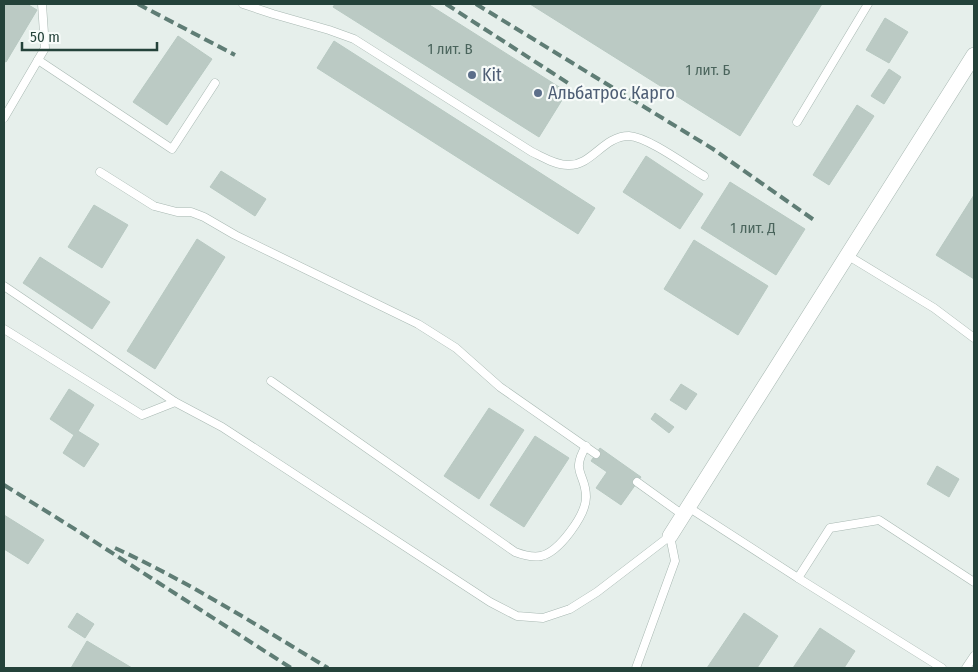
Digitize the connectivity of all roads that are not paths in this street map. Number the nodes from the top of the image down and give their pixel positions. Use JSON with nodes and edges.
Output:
{"nodes":[{"id":1,"x":42,"y":4,"type":"edge"},
{"id":2,"x":243,"y":4,"type":"edge"},
{"id":3,"x":868,"y":4,"type":"edge"},
{"id":4,"x":974,"y":54,"type":"edge"},
{"id":5,"x":38,"y":60,"type":"junction"},
{"id":6,"x":215,"y":83,"type":"dead end"},
{"id":7,"x":4,"y":118,"type":"edge"},
{"id":8,"x":797,"y":122,"type":"dead end"},
{"id":9,"x":100,"y":172,"type":"dead end"},
{"id":10,"x":704,"y":176,"type":"dead end"},
{"id":11,"x":847,"y":256,"type":"junction"},
{"id":12,"x":4,"y":286,"type":"edge"},
{"id":13,"x":4,"y":330,"type":"edge"},
{"id":14,"x":974,"y":338,"type":"edge"},
{"id":15,"x":271,"y":381,"type":"dead end"},
{"id":16,"x":175,"y":402,"type":"junction"},
{"id":17,"x":586,"y":446,"type":"junction"},
{"id":18,"x":596,"y":454,"type":"dead end"},
{"id":19,"x":637,"y":482,"type":"dead end"},
{"id":20,"x":686,"y":511,"type":"junction"},
{"id":21,"x":670,"y":536,"type":"junction"},
{"id":22,"x":798,"y":578,"type":"junction"},
{"id":23,"x":974,"y":582,"type":"edge"},
{"id":24,"x":974,"y":656,"type":"edge"},
{"id":25,"x":636,"y":668,"type":"edge"},
{"id":26,"x":942,"y":668,"type":"edge"},
{"id":27,"x":966,"y":668,"type":"edge"}],
"edges":[{"from":1,"to":5,"type":"lane"},
{"from":2,"to":10,"type":"lane"},
{"from":3,"to":8,"type":"lane"},
{"from":4,"to":11,"type":"street"},
{"from":5,"to":6,"type":"lane"},
{"from":5,"to":7,"type":"lane"},
{"from":9,"to":17,"type":"lane"},
{"from":11,"to":14,"type":"lane"},
{"from":11,"to":20,"type":"street"},
{"from":12,"to":16,"type":"lane"},
{"from":13,"to":16,"type":"lane"},
{"from":15,"to":17,"type":"lane"},
{"from":16,"to":21,"type":"lane"},
{"from":17,"to":18,"type":"lane"},
{"from":19,"to":20,"type":"lane"},
{"from":20,"to":21,"type":"street"},
{"from":20,"to":22,"type":"lane"},
{"from":21,"to":25,"type":"lane"},
{"from":22,"to":23,"type":"lane"},
{"from":22,"to":26,"type":"lane"},
{"from":24,"to":27,"type":"lane"}]}
